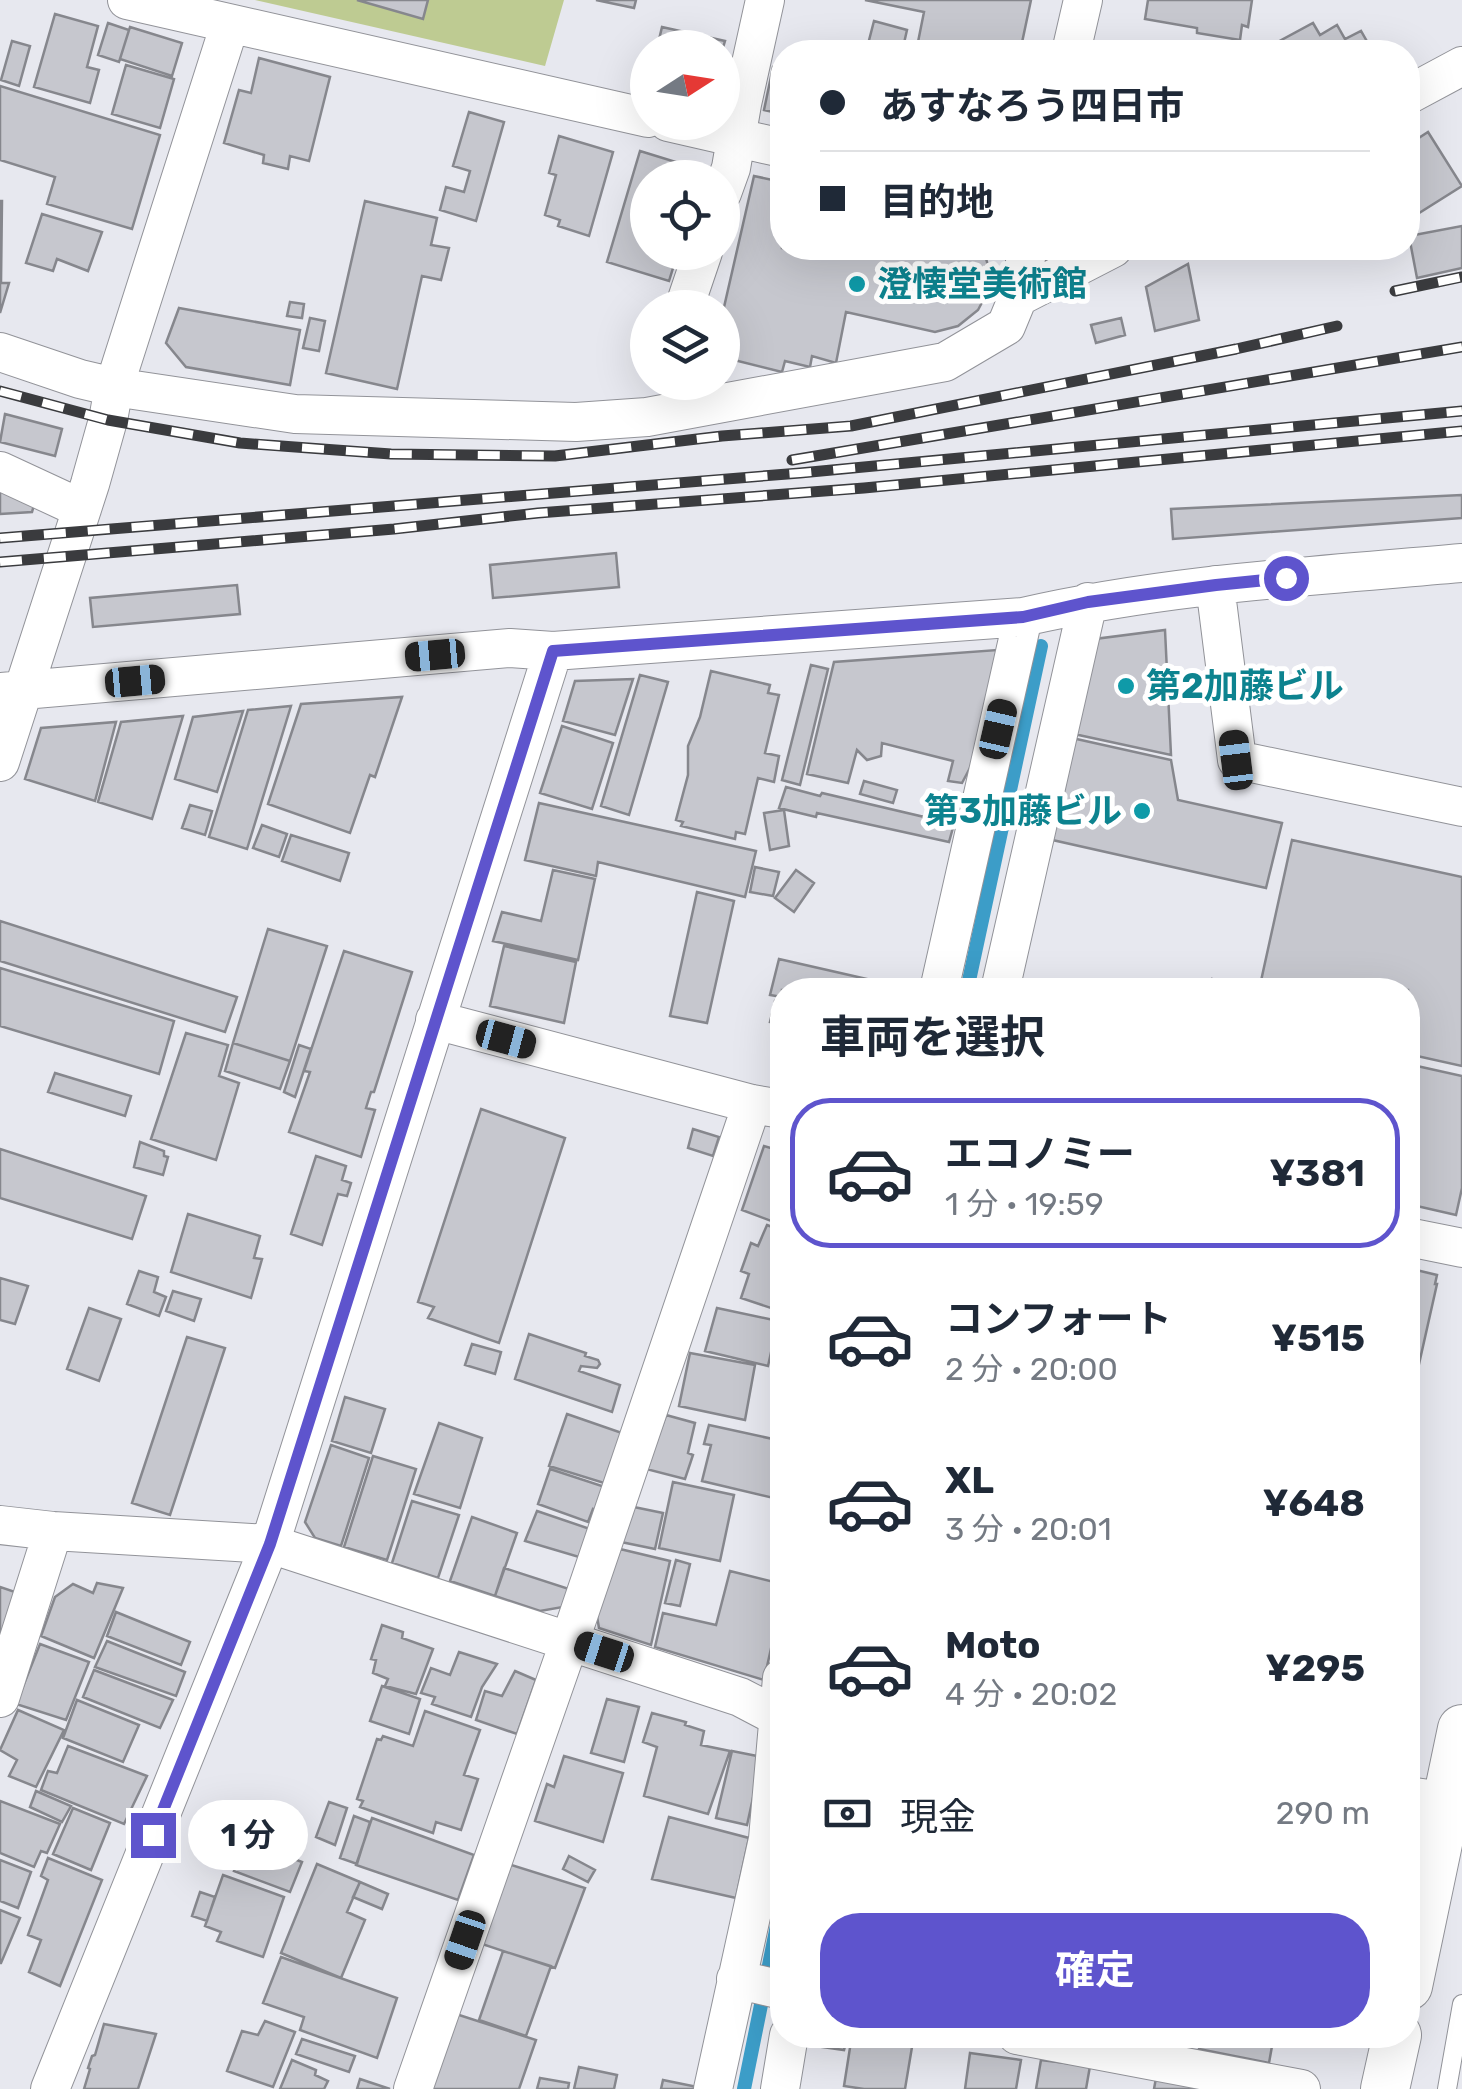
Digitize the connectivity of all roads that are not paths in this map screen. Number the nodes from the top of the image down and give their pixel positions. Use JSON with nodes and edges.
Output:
{"nodes":[{"id":1,"x":127,"y":0,"type":"edge"},
{"id":2,"x":766,"y":0,"type":"edge"},
{"id":3,"x":1082,"y":0,"type":"edge"},
{"id":4,"x":230,"y":24,"type":"junction"},
{"id":5,"x":1074,"y":40,"type":"edge"},
{"id":6,"x":1462,"y":66,"type":"edge"},
{"id":7,"x":1420,"y":88,"type":"edge"},
{"id":8,"x":630,"y":114,"type":"edge"},
{"id":9,"x":740,"y":120,"type":"edge"},
{"id":10,"x":740,"y":139,"type":"edge"},
{"id":11,"x":770,"y":145,"type":"edge"},
{"id":12,"x":1026,"y":260,"type":"edge"},
{"id":13,"x":1090,"y":260,"type":"edge"},
{"id":14,"x":1018,"y":297,"type":"junction"},
{"id":15,"x":0,"y":352,"type":"edge"},
{"id":16,"x":114,"y":387,"type":"junction"},
{"id":17,"x":740,"y":389,"type":"edge"},
{"id":18,"x":653,"y":400,"type":"edge"},
{"id":19,"x":0,"y":471,"type":"edge"},
{"id":20,"x":82,"y":509,"type":"junction"},
{"id":21,"x":1462,"y":562,"type":"edge"},
{"id":22,"x":1216,"y":585,"type":"junction"},
{"id":23,"x":1088,"y":602,"type":"junction"},
{"id":24,"x":1023,"y":617,"type":"junction"},
{"id":25,"x":553,"y":651,"type":"junction"},
{"id":26,"x":11,"y":692,"type":"edge"},
{"id":27,"x":0,"y":762,"type":"edge"},
{"id":28,"x":1462,"y":807,"type":"edge"},
{"id":29,"x":942,"y":978,"type":"edge"},
{"id":30,"x":1003,"y":978,"type":"edge"},
{"id":31,"x":436,"y":1020,"type":"junction"},
{"id":32,"x":767,"y":1106,"type":"edge"},
{"id":33,"x":1420,"y":1239,"type":"edge"},
{"id":34,"x":1462,"y":1248,"type":"edge"},
{"id":35,"x":0,"y":1524,"type":"edge"},
{"id":36,"x":53,"y":1531,"type":"junction"},
{"id":37,"x":270,"y":1544,"type":"junction"},
{"id":38,"x":570,"y":1640,"type":"junction"},
{"id":39,"x":0,"y":1698,"type":"edge"},
{"id":40,"x":770,"y":1713,"type":"edge"},
{"id":41,"x":1462,"y":1728,"type":"edge"},
{"id":42,"x":1439,"y":1800,"type":"edge"},
{"id":43,"x":770,"y":1821,"type":"edge"},
{"id":44,"x":1420,"y":1914,"type":"edge"},
{"id":45,"x":757,"y":1984,"type":"edge"},
{"id":46,"x":1462,"y":2004,"type":"edge"},
{"id":47,"x":788,"y":2048,"type":"edge"},
{"id":48,"x":1085,"y":2048,"type":"edge"},
{"id":49,"x":1394,"y":2048,"type":"edge"},
{"id":50,"x":50,"y":2089,"type":"edge"},
{"id":51,"x":413,"y":2089,"type":"edge"},
{"id":52,"x":713,"y":2089,"type":"edge"},
{"id":53,"x":780,"y":2089,"type":"edge"},
{"id":54,"x":1300,"y":2089,"type":"edge"},
{"id":55,"x":1386,"y":2089,"type":"edge"},
{"id":56,"x":1447,"y":2089,"type":"edge"}],
"edges":[{"from":1,"to":4,"type":"street"},
{"from":2,"to":9,"type":"street"},
{"from":3,"to":5,"type":"street"},
{"from":4,"to":8,"type":"street"},
{"from":4,"to":16,"type":"street"},
{"from":6,"to":7,"type":"street"},
{"from":10,"to":11,"type":"street"},
{"from":12,"to":14,"type":"street"},
{"from":13,"to":14,"type":"street"},
{"from":14,"to":17,"type":"street"},
{"from":15,"to":16,"type":"street"},
{"from":16,"to":18,"type":"street"},
{"from":16,"to":20,"type":"street"},
{"from":19,"to":20,"type":"street"},
{"from":20,"to":26,"type":"street"},
{"from":21,"to":22,"type":"street"},
{"from":22,"to":23,"type":"street"},
{"from":22,"to":28,"type":"street"},
{"from":23,"to":24,"type":"street"},
{"from":23,"to":30,"type":"street"},
{"from":24,"to":25,"type":"street"},
{"from":24,"to":29,"type":"street"},
{"from":25,"to":26,"type":"street"},
{"from":25,"to":31,"type":"street"},
{"from":26,"to":27,"type":"street"},
{"from":31,"to":32,"type":"street"},
{"from":31,"to":37,"type":"street"},
{"from":32,"to":38,"type":"street"},
{"from":33,"to":34,"type":"street"},
{"from":35,"to":36,"type":"street"},
{"from":36,"to":37,"type":"street"},
{"from":36,"to":39,"type":"street"},
{"from":37,"to":38,"type":"street"},
{"from":37,"to":50,"type":"street"},
{"from":38,"to":40,"type":"street"},
{"from":38,"to":51,"type":"street"},
{"from":41,"to":42,"type":"street"},
{"from":42,"to":44,"type":"street"},
{"from":43,"to":45,"type":"street"},
{"from":45,"to":52,"type":"street"},
{"from":46,"to":56,"type":"lane"},
{"from":47,"to":53,"type":"street"},
{"from":48,"to":54,"type":"street"},
{"from":49,"to":55,"type":"street"}]}
